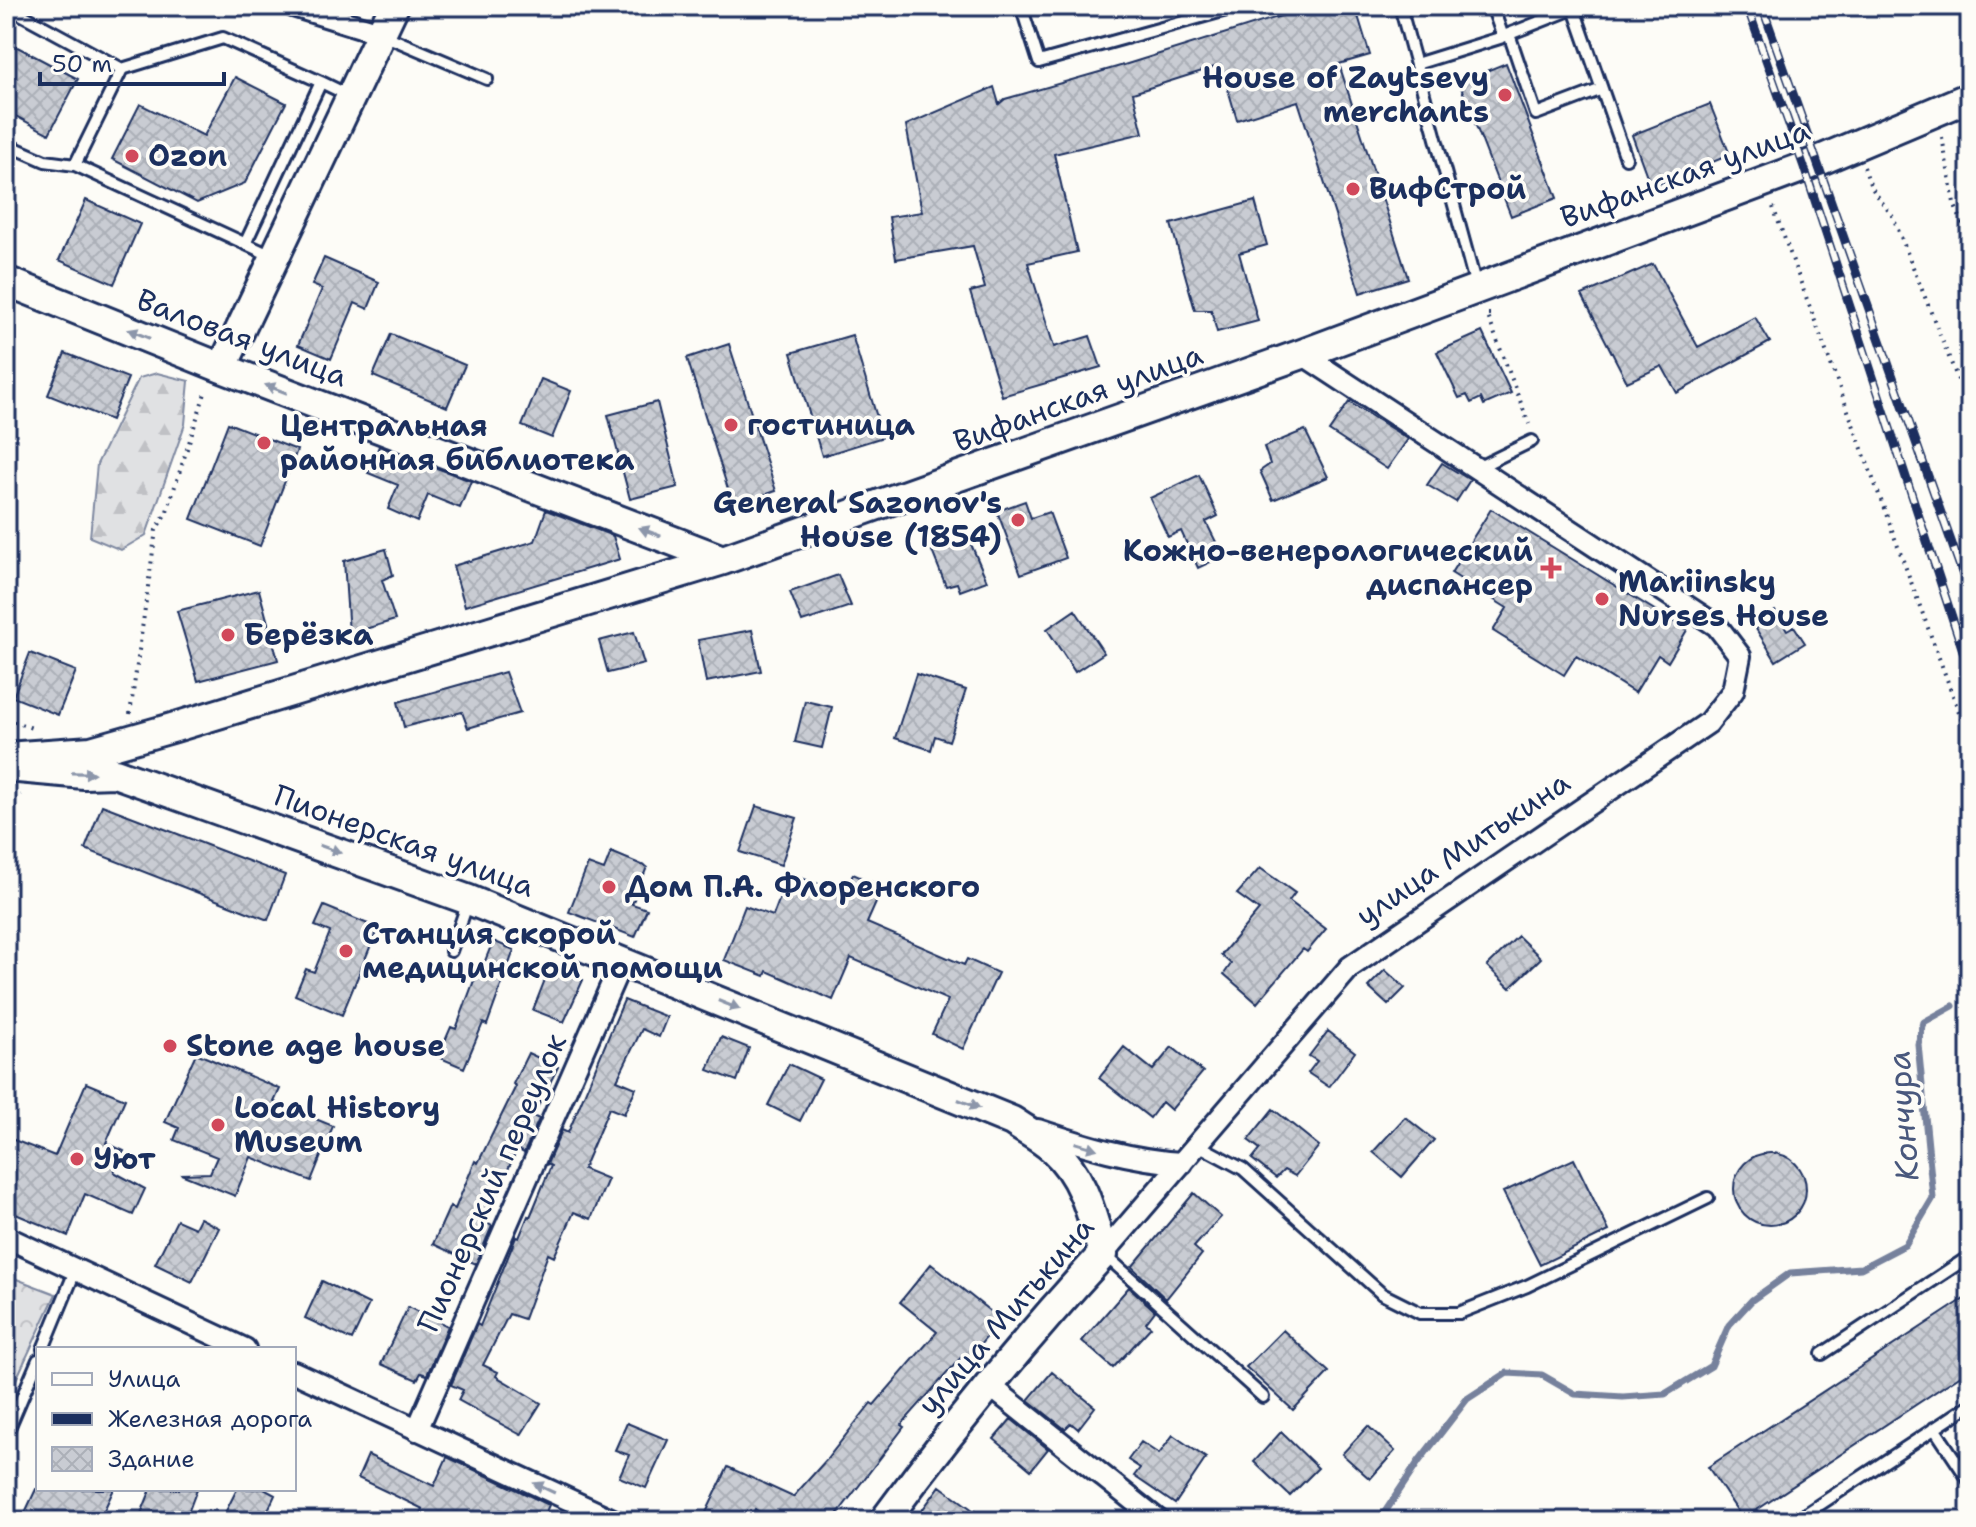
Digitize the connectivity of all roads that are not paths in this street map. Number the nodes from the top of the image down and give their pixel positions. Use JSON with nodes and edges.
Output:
{"nodes":[{"id":1,"x":6,"y":6,"type":"edge"},
{"id":2,"x":293,"y":6,"type":"edge"},
{"id":3,"x":394,"y":6,"type":"edge"},
{"id":4,"x":1021,"y":6,"type":"edge"},
{"id":5,"x":1241,"y":6,"type":"edge"},
{"id":6,"x":1400,"y":6,"type":"edge"},
{"id":7,"x":1492,"y":6,"type":"edge"},
{"id":8,"x":1576,"y":7,"type":"edge"},
{"id":9,"x":380,"y":33,"type":"junction"},
{"id":10,"x":1506,"y":36,"type":"junction"},
{"id":11,"x":1416,"y":64,"type":"junction"},
{"id":12,"x":122,"y":69,"type":"junction"},
{"id":13,"x":487,"y":79,"type":"dead end"},
{"id":14,"x":321,"y":82,"type":"junction"},
{"id":15,"x":1602,"y":89,"type":"junction"},
{"id":16,"x":350,"y":96,"type":"junction"},
{"id":17,"x":1970,"y":97,"type":"edge"},
{"id":18,"x":6,"y":144,"type":"edge"},
{"id":19,"x":1626,"y":158,"type":"dead end"},
{"id":20,"x":75,"y":165,"type":"junction"},
{"id":21,"x":245,"y":244,"type":"junction"},
{"id":22,"x":274,"y":258,"type":"junction"},
{"id":23,"x":6,"y":281,"type":"edge"},
{"id":24,"x":1476,"y":288,"type":"junction"},
{"id":25,"x":1302,"y":354,"type":"junction"},
{"id":26,"x":217,"y":366,"type":"junction"},
{"id":27,"x":1532,"y":441,"type":"road end"},
{"id":28,"x":1477,"y":468,"type":"junction"},
{"id":29,"x":723,"y":560,"type":"junction"},
{"id":30,"x":6,"y":757,"type":"edge"},
{"id":31,"x":6,"y":765,"type":"edge"},
{"id":32,"x":469,"y":900,"type":"junction"},
{"id":33,"x":451,"y":951,"type":"dead end"},
{"id":34,"x":622,"y":961,"type":"junction"},
{"id":35,"x":1012,"y":1121,"type":"junction"},
{"id":36,"x":1198,"y":1145,"type":"junction"},
{"id":37,"x":1182,"y":1163,"type":"junction"},
{"id":38,"x":1708,"y":1198,"type":"dead end"},
{"id":39,"x":6,"y":1237,"type":"edge"},
{"id":40,"x":1103,"y":1254,"type":"junction"},
{"id":41,"x":1970,"y":1256,"type":"edge"},
{"id":42,"x":76,"y":1269,"type":"junction"},
{"id":43,"x":44,"y":1347,"type":"edge"},
{"id":44,"x":241,"y":1347,"type":"edge"},
{"id":45,"x":1822,"y":1354,"type":"dead end"},
{"id":46,"x":36,"y":1365,"type":"edge"},
{"id":47,"x":296,"y":1373,"type":"edge"},
{"id":48,"x":989,"y":1385,"type":"junction"},
{"id":49,"x":1263,"y":1397,"type":"dead end"},
{"id":50,"x":1970,"y":1405,"type":"edge"},
{"id":51,"x":1934,"y":1428,"type":"junction"},
{"id":52,"x":417,"y":1430,"type":"junction"},
{"id":53,"x":6,"y":1435,"type":"edge"},
{"id":54,"x":1970,"y":1482,"type":"edge"},
{"id":55,"x":615,"y":1521,"type":"edge"},
{"id":56,"x":884,"y":1521,"type":"edge"},
{"id":57,"x":1159,"y":1521,"type":"edge"},
{"id":58,"x":1801,"y":1521,"type":"edge"}],
"edges":[{"from":1,"to":12,"type":"lane"},
{"from":2,"to":9,"type":"street"},
{"from":3,"to":9,"type":"main road"},
{"from":4,"to":5,"type":"lane"},
{"from":6,"to":11,"type":"lane"},
{"from":7,"to":10,"type":"lane"},
{"from":8,"to":10,"type":"lane"},
{"from":8,"to":15,"type":"lane"},
{"from":9,"to":13,"type":"lane"},
{"from":9,"to":16,"type":"main road"},
{"from":10,"to":11,"type":"lane"},
{"from":10,"to":15,"type":"lane"},
{"from":11,"to":24,"type":"lane"},
{"from":12,"to":14,"type":"lane"},
{"from":12,"to":20,"type":"lane"},
{"from":14,"to":16,"type":"lane"},
{"from":14,"to":21,"type":"lane"},
{"from":15,"to":19,"type":"lane"},
{"from":16,"to":22,"type":"main road"},
{"from":17,"to":24,"type":"main road","name":"Вифанская улица"},
{"from":18,"to":20,"type":"lane"},
{"from":20,"to":21,"type":"lane"},
{"from":21,"to":22,"type":"lane"},
{"from":22,"to":26,"type":"main road"},
{"from":26,"to":23,"type":"main road","name":"Валовая улица","one_way":true},
{"from":24,"to":25,"type":"main road","name":"Вифанская улица"},
{"from":25,"to":28,"type":"street","name":"улица Митькина"},
{"from":25,"to":29,"type":"main road","name":"Вифанская улица"},
{"from":29,"to":26,"type":"main road","name":"Валовая улица","one_way":true},
{"from":27,"to":28,"type":"lane"},
{"from":28,"to":36,"type":"street","name":"улица Митькина"},
{"from":29,"to":30,"type":"main road","name":"Вифанская улица"},
{"from":31,"to":32,"type":"main road","name":"Пионерская улица","one_way":true},
{"from":32,"to":33,"type":"lane"},
{"from":32,"to":34,"type":"main road","name":"Пионерская улица"},
{"from":34,"to":35,"type":"main road","name":"Пионерская улица","one_way":true},
{"from":34,"to":52,"type":"street","name":"Пионерский переулок"},
{"from":35,"to":37,"type":"street","one_way":true},
{"from":35,"to":40,"type":"main road","name":"Пионерская улица"},
{"from":36,"to":37,"type":"street","name":"улица Митькина"},
{"from":36,"to":38,"type":"lane"},
{"from":37,"to":40,"type":"street","name":"улица Митькина"},
{"from":39,"to":42,"type":"street"},
{"from":40,"to":48,"type":"main road","name":"улица Митькина"},
{"from":40,"to":49,"type":"lane"},
{"from":41,"to":45,"type":"lane"},
{"from":42,"to":43,"type":"lane"},
{"from":42,"to":44,"type":"street"},
{"from":46,"to":53,"type":"lane"},
{"from":47,"to":52,"type":"street"},
{"from":48,"to":56,"type":"main road","name":"улица Митькина"},
{"from":48,"to":57,"type":"street"},
{"from":50,"to":51,"type":"lane"},
{"from":51,"to":54,"type":"lane"},
{"from":51,"to":58,"type":"lane"},
{"from":55,"to":52,"type":"street","one_way":true}]}
